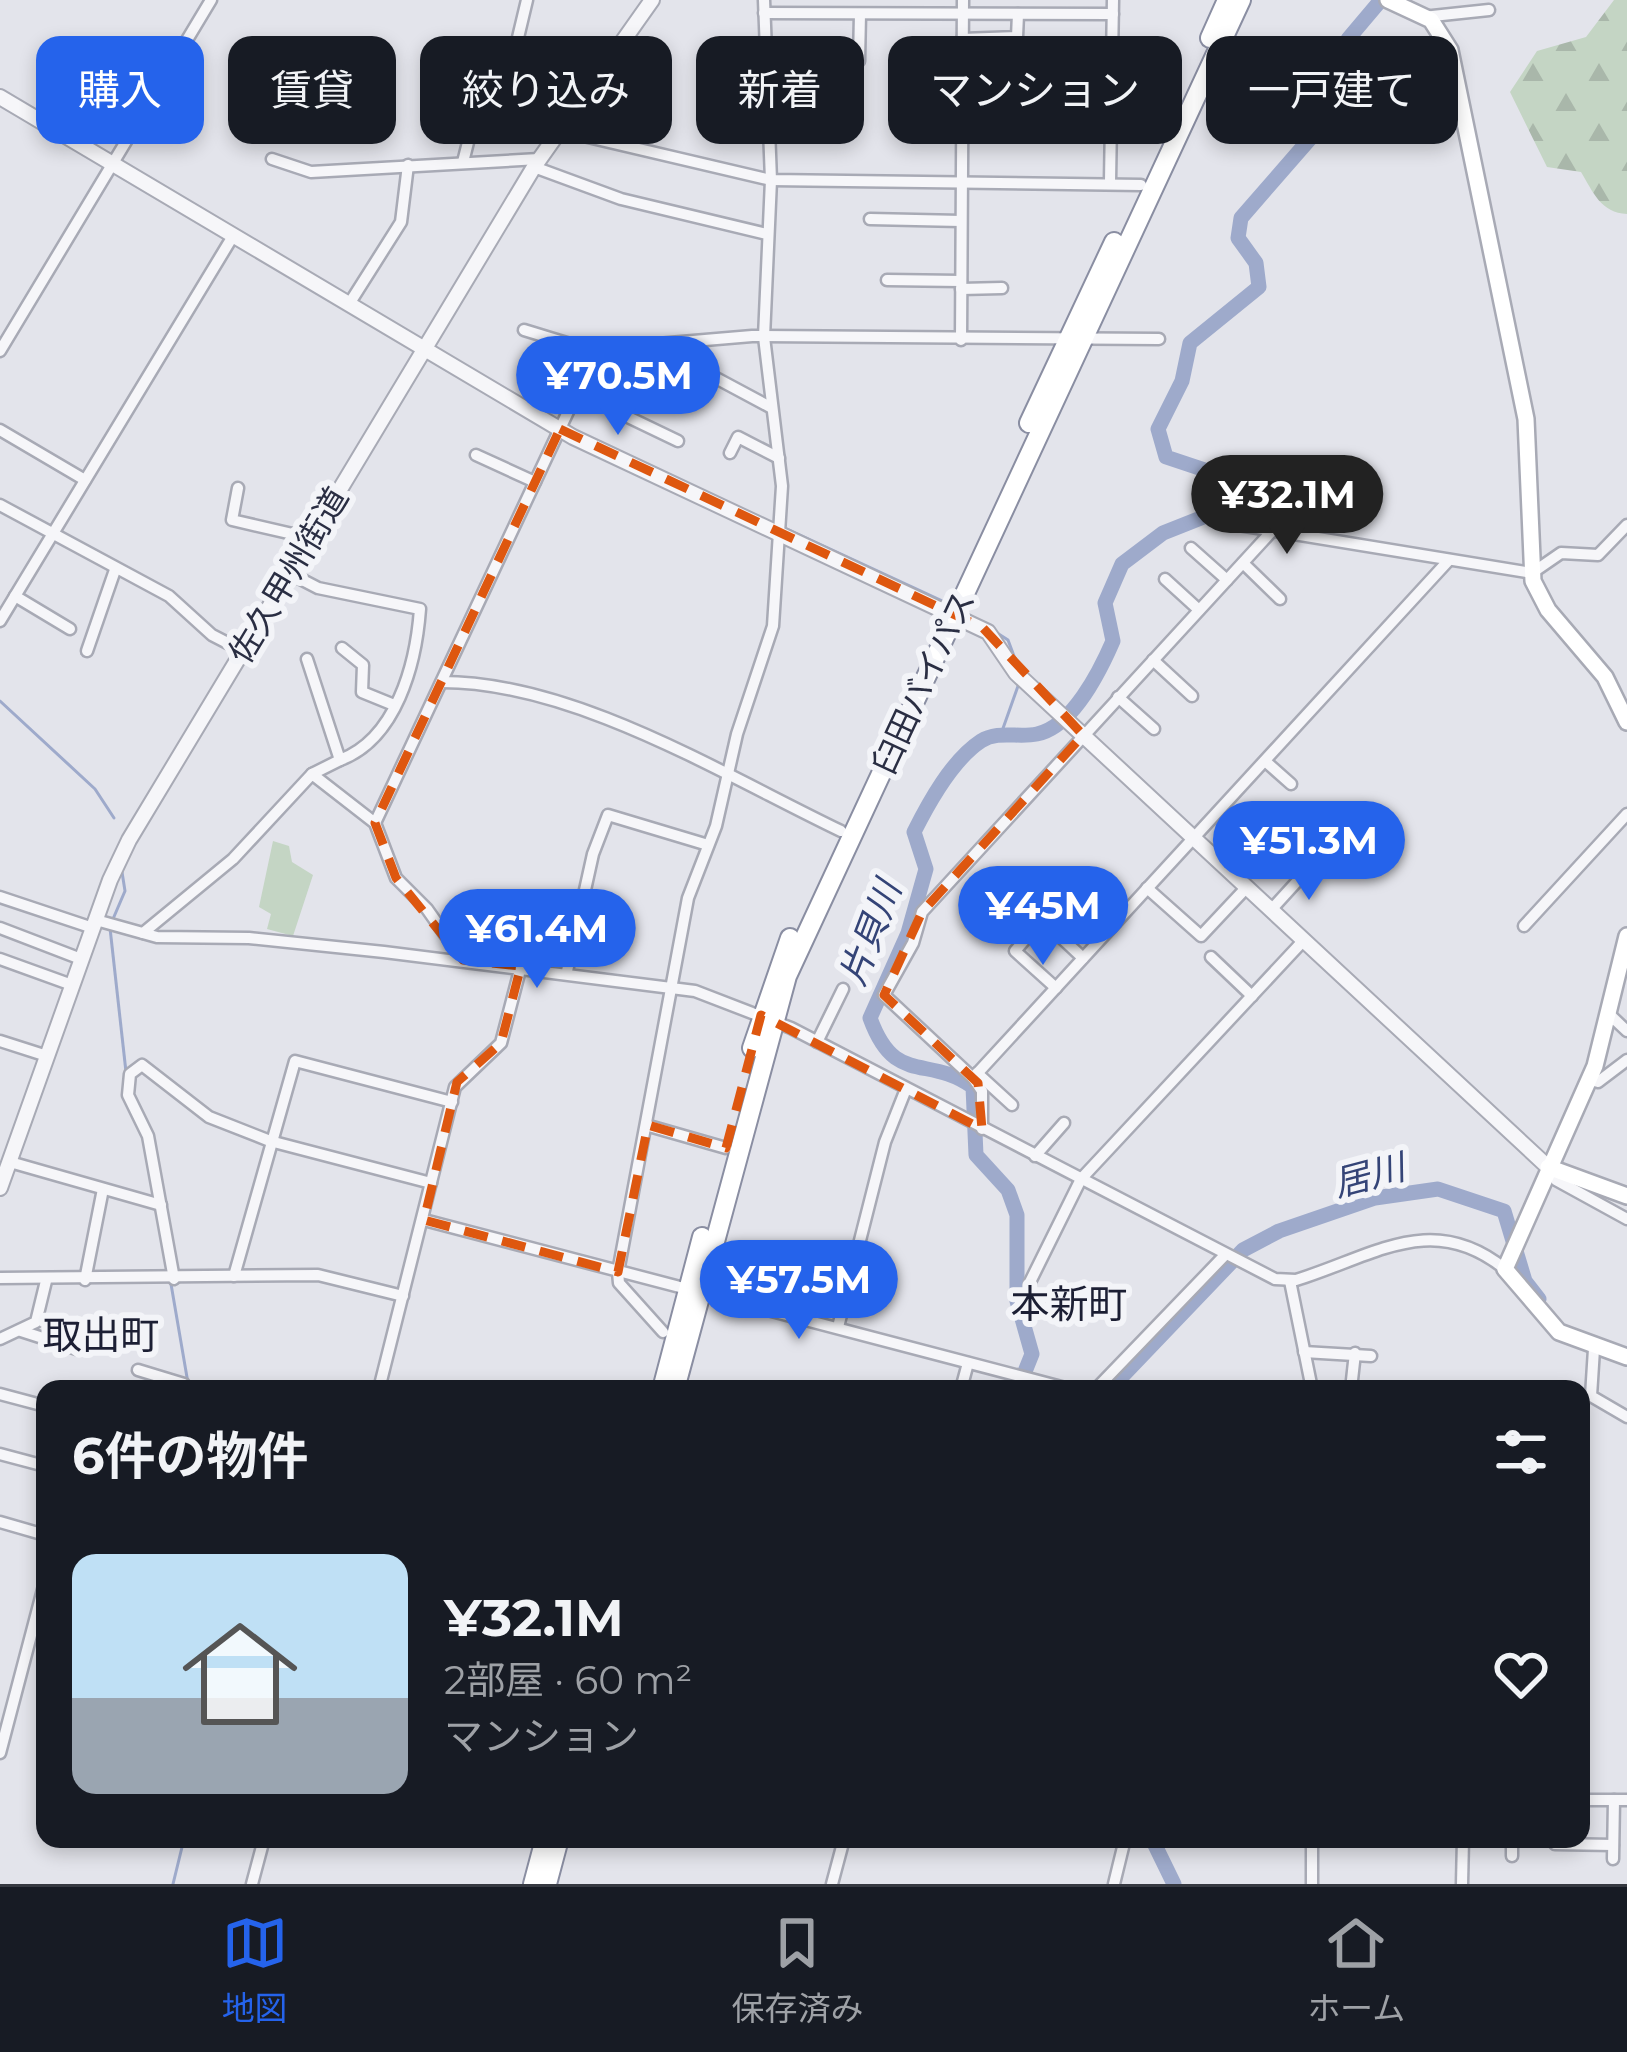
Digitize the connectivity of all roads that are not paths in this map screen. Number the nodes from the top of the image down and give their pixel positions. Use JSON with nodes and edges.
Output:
{"nodes":[{"id":1,"x":211,"y":0,"type":"edge"},
{"id":2,"x":527,"y":0,"type":"edge"},
{"id":3,"x":652,"y":0,"type":"edge"},
{"id":4,"x":962,"y":0,"type":"edge"},
{"id":5,"x":1227,"y":0,"type":"edge"},
{"id":6,"x":1241,"y":0,"type":"edge"},
{"id":7,"x":1389,"y":1,"type":"edge"},
{"id":8,"x":764,"y":7,"type":"edge"},
{"id":9,"x":1113,"y":7,"type":"edge"},
{"id":10,"x":1490,"y":10,"type":"dead end"},
{"id":11,"x":860,"y":14,"type":"junction"},
{"id":12,"x":962,"y":14,"type":"junction"},
{"id":13,"x":1018,"y":14,"type":"junction"},
{"id":14,"x":1424,"y":17,"type":"junction"},
{"id":15,"x":626,"y":36,"type":"edge"},
{"id":16,"x":860,"y":36,"type":"edge"},
{"id":17,"x":962,"y":36,"type":"edge"},
{"id":18,"x":1017,"y":36,"type":"edge"},
{"id":19,"x":0,"y":97,"type":"edge"},
{"id":20,"x":549,"y":144,"type":"edge"},
{"id":21,"x":618,"y":144,"type":"edge"},
{"id":22,"x":769,"y":144,"type":"edge"},
{"id":23,"x":962,"y":144,"type":"edge"},
{"id":24,"x":1111,"y":144,"type":"edge"},
{"id":25,"x":272,"y":159,"type":"dead end"},
{"id":26,"x":463,"y":162,"type":"junction"},
{"id":27,"x":536,"y":163,"type":"junction"},
{"id":28,"x":112,"y":164,"type":"junction"},
{"id":29,"x":408,"y":165,"type":"junction"},
{"id":30,"x":771,"y":180,"type":"junction"},
{"id":31,"x":962,"y":181,"type":"junction"},
{"id":32,"x":1110,"y":181,"type":"junction"},
{"id":33,"x":1141,"y":185,"type":"junction"},
{"id":34,"x":871,"y":219,"type":"dead end"},
{"id":35,"x":962,"y":220,"type":"junction"},
{"id":36,"x":767,"y":235,"type":"junction"},
{"id":37,"x":232,"y":236,"type":"junction"},
{"id":38,"x":887,"y":280,"type":"dead end"},
{"id":39,"x":961,"y":285,"type":"junction"},
{"id":40,"x":1002,"y":288,"type":"dead end"},
{"id":41,"x":351,"y":301,"type":"junction"},
{"id":42,"x":524,"y":330,"type":"dead end"},
{"id":43,"x":764,"y":338,"type":"junction"},
{"id":44,"x":1159,"y":339,"type":"dead end"},
{"id":45,"x":962,"y":340,"type":"junction"},
{"id":46,"x":1075,"y":340,"type":"junction"},
{"id":47,"x":425,"y":346,"type":"junction"},
{"id":48,"x":657,"y":347,"type":"junction"},
{"id":49,"x":0,"y":351,"type":"edge"},
{"id":50,"x":596,"y":352,"type":"junction"},
{"id":51,"x":578,"y":393,"type":"junction"},
{"id":52,"x":772,"y":407,"type":"junction"},
{"id":53,"x":560,"y":429,"type":"junction"},
{"id":54,"x":0,"y":430,"type":"edge"},
{"id":55,"x":678,"y":441,"type":"dead end"},
{"id":56,"x":730,"y":453,"type":"dead end"},
{"id":57,"x":476,"y":455,"type":"dead end"},
{"id":58,"x":779,"y":458,"type":"junction"},
{"id":59,"x":85,"y":480,"type":"junction"},
{"id":60,"x":536,"y":482,"type":"junction"},
{"id":61,"x":238,"y":488,"type":"dead end"},
{"id":62,"x":0,"y":505,"type":"edge"},
{"id":63,"x":1220,"y":522,"type":"dead end"},
{"id":64,"x":1627,"y":525,"type":"edge"},
{"id":65,"x":1272,"y":531,"type":"junction"},
{"id":66,"x":779,"y":533,"type":"junction"},
{"id":67,"x":51,"y":537,"type":"junction"},
{"id":68,"x":310,"y":538,"type":"junction"},
{"id":69,"x":1191,"y":548,"type":"dead end"},
{"id":70,"x":1449,"y":560,"type":"junction"},
{"id":71,"x":1243,"y":563,"type":"junction"},
{"id":72,"x":115,"y":570,"type":"junction"},
{"id":73,"x":290,"y":573,"type":"junction"},
{"id":74,"x":1532,"y":573,"type":"junction"},
{"id":75,"x":1165,"y":579,"type":"dead end"},
{"id":76,"x":1227,"y":580,"type":"junction"},
{"id":77,"x":15,"y":596,"type":"junction"},
{"id":78,"x":1280,"y":599,"type":"dead end"},
{"id":79,"x":1199,"y":610,"type":"junction"},
{"id":80,"x":949,"y":613,"type":"junction"},
{"id":81,"x":0,"y":621,"type":"edge"},
{"id":82,"x":70,"y":629,"type":"dead end"},
{"id":83,"x":342,"y":648,"type":"dead end"},
{"id":84,"x":243,"y":651,"type":"junction"},
{"id":85,"x":87,"y":652,"type":"dead end"},
{"id":86,"x":307,"y":659,"type":"dead end"},
{"id":87,"x":1153,"y":660,"type":"junction"},
{"id":88,"x":442,"y":682,"type":"junction"},
{"id":89,"x":1192,"y":696,"type":"dead end"},
{"id":90,"x":1118,"y":697,"type":"junction"},
{"id":91,"x":394,"y":705,"type":"junction"},
{"id":92,"x":1625,"y":709,"type":"edge"},
{"id":93,"x":1154,"y":729,"type":"dead end"},
{"id":94,"x":1083,"y":736,"type":"junction"},
{"id":95,"x":340,"y":760,"type":"junction"},
{"id":96,"x":1265,"y":760,"type":"junction"},
{"id":97,"x":312,"y":774,"type":"junction"},
{"id":98,"x":728,"y":777,"type":"junction"},
{"id":99,"x":1291,"y":784,"type":"dead end"},
{"id":100,"x":1627,"y":814,"type":"edge"},
{"id":101,"x":376,"y":823,"type":"junction"},
{"id":102,"x":841,"y":831,"type":"junction"},
{"id":103,"x":1193,"y":838,"type":"junction"},
{"id":104,"x":708,"y":845,"type":"junction"},
{"id":105,"x":1312,"y":866,"type":"dead end"},
{"id":106,"x":1246,"y":887,"type":"junction"},
{"id":107,"x":1147,"y":889,"type":"junction"},
{"id":108,"x":0,"y":897,"type":"edge"},
{"id":109,"x":1271,"y":910,"type":"junction"},
{"id":110,"x":95,"y":924,"type":"junction"},
{"id":111,"x":1524,"y":926,"type":"dead end"},
{"id":112,"x":0,"y":928,"type":"edge"},
{"id":113,"x":142,"y":933,"type":"junction"},
{"id":114,"x":1627,"y":936,"type":"edge"},
{"id":115,"x":1304,"y":940,"type":"junction"},
{"id":116,"x":1210,"y":957,"type":"dead end"},
{"id":117,"x":1083,"y":958,"type":"junction"},
{"id":118,"x":0,"y":959,"type":"edge"},
{"id":119,"x":82,"y":959,"type":"junction"},
{"id":120,"x":463,"y":960,"type":"junction"},
{"id":121,"x":521,"y":966,"type":"junction"},
{"id":122,"x":567,"y":971,"type":"junction"},
{"id":123,"x":72,"y":986,"type":"junction"},
{"id":124,"x":843,"y":988,"type":"dead end"},
{"id":125,"x":1056,"y":988,"type":"junction"},
{"id":126,"x":672,"y":990,"type":"junction"},
{"id":127,"x":1252,"y":996,"type":"junction"},
{"id":128,"x":1610,"y":1015,"type":"junction"},
{"id":129,"x":767,"y":1018,"type":"junction"},
{"id":130,"x":1627,"y":1031,"type":"edge"},
{"id":131,"x":0,"y":1041,"type":"edge"},
{"id":132,"x":817,"y":1042,"type":"junction"},
{"id":133,"x":47,"y":1056,"type":"junction"},
{"id":134,"x":1627,"y":1060,"type":"edge"},
{"id":135,"x":975,"y":1076,"type":"junction"},
{"id":136,"x":1590,"y":1080,"type":"junction"},
{"id":137,"x":906,"y":1089,"type":"junction"},
{"id":138,"x":452,"y":1102,"type":"junction"},
{"id":139,"x":1012,"y":1105,"type":"dead end"},
{"id":140,"x":1064,"y":1124,"type":"dead end"},
{"id":141,"x":649,"y":1126,"type":"junction"},
{"id":142,"x":981,"y":1129,"type":"junction"},
{"id":143,"x":270,"y":1141,"type":"junction"},
{"id":144,"x":725,"y":1148,"type":"junction"},
{"id":145,"x":1035,"y":1156,"type":"junction"},
{"id":146,"x":10,"y":1162,"type":"junction"},
{"id":147,"x":1552,"y":1170,"type":"junction"},
{"id":148,"x":1081,"y":1179,"type":"junction"},
{"id":149,"x":431,"y":1183,"type":"junction"},
{"id":150,"x":0,"y":1188,"type":"edge"},
{"id":151,"x":103,"y":1190,"type":"junction"},
{"id":152,"x":1627,"y":1196,"type":"edge"},
{"id":153,"x":158,"y":1205,"type":"junction"},
{"id":154,"x":1627,"y":1219,"type":"edge"},
{"id":155,"x":424,"y":1220,"type":"junction"},
{"id":156,"x":1230,"y":1258,"type":"junction"},
{"id":157,"x":1512,"y":1258,"type":"junction"},
{"id":158,"x":618,"y":1272,"type":"junction"},
{"id":159,"x":234,"y":1276,"type":"junction"},
{"id":160,"x":0,"y":1278,"type":"edge"},
{"id":161,"x":172,"y":1279,"type":"junction"},
{"id":162,"x":85,"y":1280,"type":"junction"},
{"id":163,"x":46,"y":1281,"type":"junction"},
{"id":164,"x":1290,"y":1281,"type":"junction"},
{"id":165,"x":694,"y":1293,"type":"junction"},
{"id":166,"x":403,"y":1296,"type":"junction"},
{"id":167,"x":1029,"y":1299,"type":"dead end"},
{"id":168,"x":838,"y":1327,"type":"junction"},
{"id":169,"x":21,"y":1331,"type":"junction"},
{"id":170,"x":663,"y":1332,"type":"dead end"},
{"id":171,"x":0,"y":1339,"type":"edge"},
{"id":172,"x":77,"y":1349,"type":"dead end"},
{"id":173,"x":1594,"y":1349,"type":"junction"},
{"id":174,"x":1304,"y":1352,"type":"junction"},
{"id":175,"x":1355,"y":1353,"type":"junction"},
{"id":176,"x":1371,"y":1355,"type":"dead end"},
{"id":177,"x":1627,"y":1358,"type":"edge"},
{"id":178,"x":968,"y":1364,"type":"junction"},
{"id":179,"x":138,"y":1370,"type":"dead end"},
{"id":180,"x":171,"y":1380,"type":"edge"},
{"id":181,"x":382,"y":1380,"type":"edge"},
{"id":182,"x":665,"y":1380,"type":"edge"},
{"id":183,"x":677,"y":1380,"type":"edge"},
{"id":184,"x":964,"y":1380,"type":"edge"},
{"id":185,"x":1037,"y":1380,"type":"edge"},
{"id":186,"x":1105,"y":1380,"type":"edge"},
{"id":187,"x":1310,"y":1380,"type":"edge"},
{"id":188,"x":1352,"y":1380,"type":"edge"},
{"id":189,"x":0,"y":1394,"type":"edge"},
{"id":190,"x":36,"y":1404,"type":"edge"},
{"id":191,"x":1627,"y":1417,"type":"edge"},
{"id":192,"x":0,"y":1454,"type":"edge"},
{"id":193,"x":36,"y":1464,"type":"edge"},
{"id":194,"x":0,"y":1522,"type":"edge"},
{"id":195,"x":36,"y":1532,"type":"edge"},
{"id":196,"x":36,"y":1616,"type":"edge"},
{"id":197,"x":0,"y":1751,"type":"edge"},
{"id":198,"x":1620,"y":1800,"type":"edge"},
{"id":199,"x":1590,"y":1845,"type":"edge"},
{"id":200,"x":1613,"y":1845,"type":"junction"},
{"id":201,"x":262,"y":1848,"type":"edge"},
{"id":202,"x":543,"y":1848,"type":"edge"},
{"id":203,"x":557,"y":1848,"type":"edge"},
{"id":204,"x":842,"y":1848,"type":"edge"},
{"id":205,"x":1123,"y":1848,"type":"edge"},
{"id":206,"x":1312,"y":1848,"type":"edge"},
{"id":207,"x":1463,"y":1848,"type":"edge"},
{"id":208,"x":1512,"y":1848,"type":"edge"},
{"id":209,"x":1512,"y":1856,"type":"dead end"},
{"id":210,"x":1612,"y":1859,"type":"dead end"},
{"id":211,"x":252,"y":1884,"type":"edge"},
{"id":212,"x":533,"y":1884,"type":"edge"},
{"id":213,"x":547,"y":1884,"type":"edge"},
{"id":214,"x":832,"y":1884,"type":"edge"},
{"id":215,"x":1114,"y":1884,"type":"edge"},
{"id":216,"x":1312,"y":1884,"type":"edge"},
{"id":217,"x":1462,"y":1884,"type":"edge"}],
"edges":[{"from":1,"to":28,"type":"street"},
{"from":2,"to":26,"type":"street"},
{"from":3,"to":15,"type":"street","name":"佐久甲州街道"},
{"from":4,"to":12,"type":"street"},
{"from":5,"to":33,"type":"highway","name":"臼田バイパス"},
{"from":6,"to":46,"type":"highway","name":"臼田バイパス"},
{"from":7,"to":14,"type":"main road"},
{"from":8,"to":11,"type":"street"},
{"from":9,"to":13,"type":"street"},
{"from":10,"to":14,"type":"street"},
{"from":11,"to":12,"type":"street"},
{"from":11,"to":16,"type":"street"},
{"from":12,"to":13,"type":"street"},
{"from":12,"to":17,"type":"street"},
{"from":13,"to":18,"type":"street"},
{"from":14,"to":74,"type":"main road"},
{"from":19,"to":28,"type":"street"},
{"from":20,"to":27,"type":"street","name":"佐久甲州街道"},
{"from":21,"to":30,"type":"street"},
{"from":22,"to":30,"type":"street"},
{"from":23,"to":31,"type":"street"},
{"from":24,"to":32,"type":"street"},
{"from":25,"to":29,"type":"street"},
{"from":26,"to":27,"type":"street"},
{"from":26,"to":29,"type":"street"},
{"from":27,"to":36,"type":"street"},
{"from":27,"to":47,"type":"street","name":"佐久甲州街道"},
{"from":28,"to":37,"type":"street"},
{"from":28,"to":49,"type":"street"},
{"from":29,"to":41,"type":"street"},
{"from":30,"to":31,"type":"street"},
{"from":30,"to":36,"type":"street"},
{"from":31,"to":32,"type":"street"},
{"from":31,"to":35,"type":"street"},
{"from":32,"to":33,"type":"street"},
{"from":33,"to":46,"type":"highway","name":"臼田バイパス"},
{"from":34,"to":35,"type":"street"},
{"from":35,"to":39,"type":"street"},
{"from":36,"to":43,"type":"street"},
{"from":37,"to":41,"type":"street"},
{"from":37,"to":59,"type":"street"},
{"from":38,"to":39,"type":"street"},
{"from":39,"to":40,"type":"street"},
{"from":39,"to":45,"type":"street"},
{"from":41,"to":47,"type":"street"},
{"from":42,"to":50,"type":"street"},
{"from":43,"to":45,"type":"street"},
{"from":43,"to":48,"type":"street"},
{"from":43,"to":52,"type":"street"},
{"from":44,"to":46,"type":"street"},
{"from":45,"to":46,"type":"street"},
{"from":46,"to":80,"type":"highway","name":"臼田バイパス"},
{"from":47,"to":53,"type":"street"},
{"from":47,"to":68,"type":"street","name":"佐久甲州街道"},
{"from":48,"to":50,"type":"street"},
{"from":48,"to":52,"type":"street"},
{"from":50,"to":51,"type":"street"},
{"from":51,"to":53,"type":"street"},
{"from":51,"to":55,"type":"street"},
{"from":52,"to":58,"type":"street"},
{"from":53,"to":60,"type":"street"},
{"from":53,"to":66,"type":"street"},
{"from":54,"to":59,"type":"street"},
{"from":56,"to":58,"type":"street"},
{"from":57,"to":60,"type":"street"},
{"from":58,"to":66,"type":"street"},
{"from":59,"to":67,"type":"street"},
{"from":60,"to":88,"type":"street"},
{"from":61,"to":68,"type":"street"},
{"from":62,"to":67,"type":"street"},
{"from":63,"to":65,"type":"street"},
{"from":64,"to":74,"type":"street"},
{"from":65,"to":70,"type":"street"},
{"from":65,"to":71,"type":"street"},
{"from":66,"to":80,"type":"street"},
{"from":66,"to":98,"type":"street"},
{"from":67,"to":72,"type":"street"},
{"from":67,"to":77,"type":"street"},
{"from":68,"to":73,"type":"street","name":"佐久甲州街道"},
{"from":69,"to":76,"type":"street"},
{"from":70,"to":74,"type":"street"},
{"from":70,"to":96,"type":"street"},
{"from":71,"to":76,"type":"street"},
{"from":71,"to":78,"type":"street"},
{"from":72,"to":84,"type":"street"},
{"from":72,"to":85,"type":"street"},
{"from":73,"to":84,"type":"street","name":"佐久甲州街道"},
{"from":73,"to":91,"type":"street"},
{"from":74,"to":92,"type":"main road"},
{"from":75,"to":79,"type":"street"},
{"from":76,"to":79,"type":"street"},
{"from":77,"to":81,"type":"street"},
{"from":77,"to":82,"type":"street"},
{"from":79,"to":87,"type":"street"},
{"from":80,"to":94,"type":"street"},
{"from":80,"to":102,"type":"highway","name":"臼田バイパス"},
{"from":80,"to":129,"type":"highway","name":"臼田バイパス"},
{"from":83,"to":91,"type":"street"},
{"from":84,"to":110,"type":"street","name":"佐久甲州街道"},
{"from":86,"to":95,"type":"street"},
{"from":87,"to":89,"type":"street"},
{"from":87,"to":90,"type":"street"},
{"from":88,"to":98,"type":"street"},
{"from":88,"to":101,"type":"street"},
{"from":90,"to":93,"type":"street"},
{"from":90,"to":94,"type":"street"},
{"from":91,"to":95,"type":"street"},
{"from":94,"to":103,"type":"street"},
{"from":94,"to":135,"type":"street"},
{"from":95,"to":97,"type":"street"},
{"from":96,"to":99,"type":"street"},
{"from":96,"to":103,"type":"street"},
{"from":97,"to":101,"type":"street"},
{"from":97,"to":113,"type":"street"},
{"from":98,"to":102,"type":"street"},
{"from":98,"to":104,"type":"street"},
{"from":100,"to":111,"type":"street"},
{"from":101,"to":120,"type":"street"},
{"from":102,"to":129,"type":"highway","name":"臼田バイパス"},
{"from":103,"to":106,"type":"street"},
{"from":103,"to":107,"type":"street"},
{"from":104,"to":122,"type":"street"},
{"from":104,"to":126,"type":"street"},
{"from":105,"to":109,"type":"street"},
{"from":106,"to":107,"type":"street"},
{"from":106,"to":109,"type":"street"},
{"from":107,"to":117,"type":"street"},
{"from":108,"to":110,"type":"street"},
{"from":109,"to":115,"type":"street"},
{"from":110,"to":113,"type":"street"},
{"from":110,"to":119,"type":"street","name":"佐久甲州街道"},
{"from":112,"to":119,"type":"street"},
{"from":113,"to":120,"type":"street"},
{"from":114,"to":128,"type":"main road"},
{"from":115,"to":127,"type":"street"},
{"from":115,"to":147,"type":"street"},
{"from":116,"to":127,"type":"street"},
{"from":117,"to":125,"type":"street"},
{"from":117,"to":125,"type":"street"},
{"from":118,"to":123,"type":"street"},
{"from":119,"to":123,"type":"street","name":"佐久甲州街道"},
{"from":120,"to":121,"type":"street"},
{"from":121,"to":122,"type":"street"},
{"from":121,"to":138,"type":"street"},
{"from":122,"to":126,"type":"street"},
{"from":123,"to":133,"type":"street","name":"佐久甲州街道"},
{"from":124,"to":132,"type":"street"},
{"from":125,"to":135,"type":"street"},
{"from":126,"to":129,"type":"street"},
{"from":126,"to":141,"type":"street"},
{"from":127,"to":148,"type":"street"},
{"from":128,"to":130,"type":"street"},
{"from":128,"to":136,"type":"main road"},
{"from":129,"to":132,"type":"street"},
{"from":129,"to":144,"type":"highway","name":"臼田バイパス"},
{"from":129,"to":165,"type":"highway","name":"臼田バイパス"},
{"from":131,"to":133,"type":"street"},
{"from":132,"to":137,"type":"street"},
{"from":133,"to":146,"type":"street","name":"佐久甲州街道"},
{"from":134,"to":136,"type":"street"},
{"from":135,"to":139,"type":"street"},
{"from":135,"to":142,"type":"street"},
{"from":136,"to":147,"type":"main road"},
{"from":137,"to":142,"type":"street"},
{"from":137,"to":168,"type":"street"},
{"from":138,"to":143,"type":"street"},
{"from":138,"to":149,"type":"street"},
{"from":140,"to":145,"type":"street"},
{"from":141,"to":144,"type":"street"},
{"from":141,"to":158,"type":"street"},
{"from":142,"to":145,"type":"street"},
{"from":143,"to":149,"type":"street"},
{"from":143,"to":153,"type":"street"},
{"from":143,"to":159,"type":"street"},
{"from":144,"to":165,"type":"highway","name":"臼田バイパス"},
{"from":145,"to":148,"type":"street"},
{"from":146,"to":150,"type":"street","name":"佐久甲州街道"},
{"from":146,"to":151,"type":"street"},
{"from":147,"to":152,"type":"main road"},
{"from":147,"to":154,"type":"street"},
{"from":147,"to":157,"type":"main road"},
{"from":148,"to":156,"type":"street"},
{"from":148,"to":167,"type":"street"},
{"from":149,"to":155,"type":"street"},
{"from":151,"to":153,"type":"street"},
{"from":151,"to":162,"type":"street"},
{"from":153,"to":161,"type":"street"},
{"from":155,"to":158,"type":"street"},
{"from":155,"to":166,"type":"street"},
{"from":156,"to":164,"type":"street"},
{"from":156,"to":186,"type":"street"},
{"from":157,"to":164,"type":"street"},
{"from":157,"to":173,"type":"main road"},
{"from":158,"to":165,"type":"street"},
{"from":158,"to":170,"type":"street"},
{"from":159,"to":161,"type":"street"},
{"from":159,"to":166,"type":"street"},
{"from":160,"to":163,"type":"street"},
{"from":161,"to":162,"type":"street"},
{"from":162,"to":163,"type":"street"},
{"from":163,"to":169,"type":"street"},
{"from":164,"to":174,"type":"street"},
{"from":165,"to":168,"type":"street"},
{"from":165,"to":182,"type":"highway","name":"臼田バイパス"},
{"from":165,"to":183,"type":"highway","name":"臼田バイパス"},
{"from":166,"to":181,"type":"street"},
{"from":168,"to":178,"type":"street"},
{"from":169,"to":171,"type":"street"},
{"from":169,"to":172,"type":"street"},
{"from":173,"to":177,"type":"main road"},
{"from":173,"to":191,"type":"street"},
{"from":174,"to":175,"type":"street"},
{"from":174,"to":187,"type":"street"},
{"from":175,"to":176,"type":"street"},
{"from":175,"to":188,"type":"street"},
{"from":178,"to":184,"type":"street"},
{"from":178,"to":185,"type":"street"},
{"from":179,"to":180,"type":"street"},
{"from":189,"to":190,"type":"street"},
{"from":192,"to":193,"type":"street"},
{"from":194,"to":195,"type":"street"},
{"from":196,"to":197,"type":"street"},
{"from":198,"to":200,"type":"street"},
{"from":199,"to":200,"type":"street"},
{"from":200,"to":210,"type":"street"},
{"from":201,"to":211,"type":"street"},
{"from":202,"to":212,"type":"highway"},
{"from":203,"to":213,"type":"highway"},
{"from":204,"to":214,"type":"street"},
{"from":205,"to":215,"type":"street"},
{"from":206,"to":216,"type":"street"},
{"from":207,"to":217,"type":"street"},
{"from":208,"to":209,"type":"street"}]}
